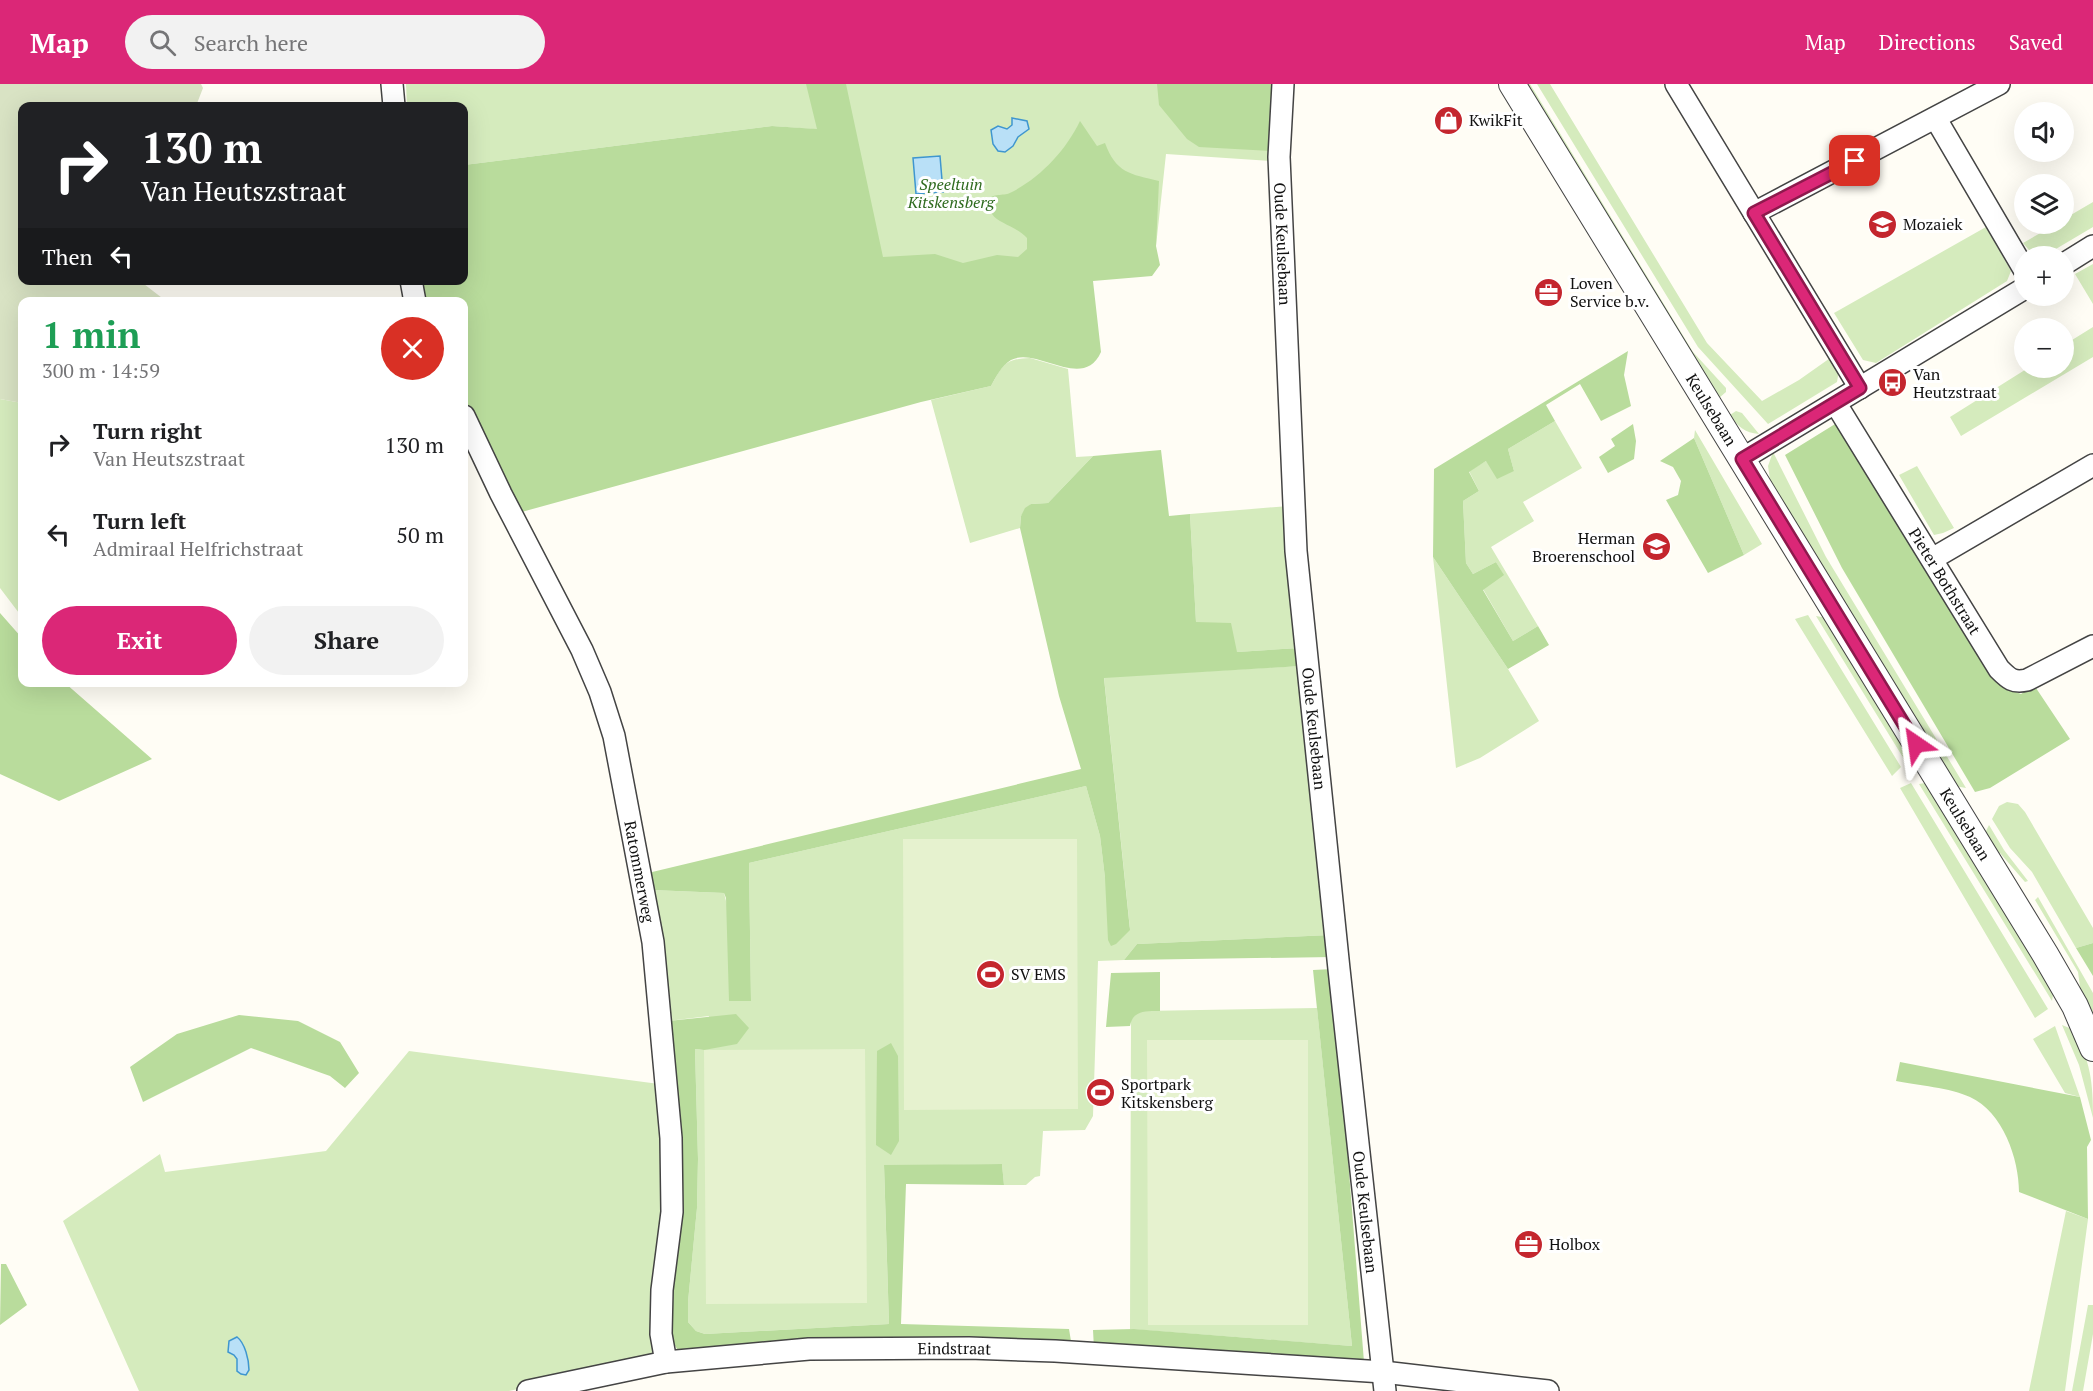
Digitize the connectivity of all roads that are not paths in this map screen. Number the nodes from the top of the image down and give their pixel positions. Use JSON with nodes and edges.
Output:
{"nodes":[{"id":1,"x":392,"y":84,"type":"edge"},
{"id":2,"x":1283,"y":84,"type":"edge"},
{"id":3,"x":1512,"y":84,"type":"edge"},
{"id":4,"x":1676,"y":84,"type":"edge"},
{"id":5,"x":2000,"y":84,"type":"edge"},
{"id":6,"x":394,"y":102,"type":"edge"},
{"id":7,"x":1936,"y":119,"type":"junction"},
{"id":8,"x":1754,"y":213,"type":"junction"},
{"id":9,"x":2093,"y":246,"type":"edge"},
{"id":10,"x":2014,"y":252,"type":"edge"},
{"id":11,"x":2074,"y":258,"type":"edge"},
{"id":12,"x":2014,"y":295,"type":"edge"},
{"id":13,"x":1860,"y":388,"type":"junction"},
{"id":14,"x":1836,"y":404,"type":"junction"},
{"id":15,"x":468,"y":424,"type":"edge"},
{"id":16,"x":1742,"y":459,"type":"junction"},
{"id":17,"x":2093,"y":465,"type":"edge"},
{"id":18,"x":1932,"y":559,"type":"junction"},
{"id":19,"x":2093,"y":645,"type":"edge"},
{"id":20,"x":2093,"y":1048,"type":"edge"},
{"id":21,"x":666,"y":1362,"type":"junction"},
{"id":22,"x":1384,"y":1382,"type":"edge"},
{"id":23,"x":528,"y":1391,"type":"edge"},
{"id":24,"x":1548,"y":1391,"type":"edge"}],
"edges":[{"from":1,"to":6,"type":"street"},
{"from":2,"to":22,"type":"street","name":"Oude Keulsebaan"},
{"from":3,"to":16,"type":"street","name":"Keulsebaan"},
{"from":4,"to":8,"type":"street"},
{"from":5,"to":7,"type":"street"},
{"from":7,"to":8,"type":"street"},
{"from":7,"to":10,"type":"street"},
{"from":8,"to":13,"type":"street"},
{"from":9,"to":11,"type":"street"},
{"from":12,"to":13,"type":"street"},
{"from":13,"to":14,"type":"street"},
{"from":14,"to":16,"type":"street"},
{"from":14,"to":18,"type":"street","name":"Pieter Bothstraat"},
{"from":15,"to":21,"type":"street","name":"Ratommerweg"},
{"from":16,"to":20,"type":"street","name":"Keulsebaan"},
{"from":17,"to":18,"type":"street"},
{"from":18,"to":19,"type":"street","name":"Pieter Bothstraat"},
{"from":21,"to":22,"type":"street","name":"Eindstraat"},
{"from":21,"to":23,"type":"street","name":"Eindstraat"},
{"from":22,"to":24,"type":"street","name":"Eindstraat"}]}
